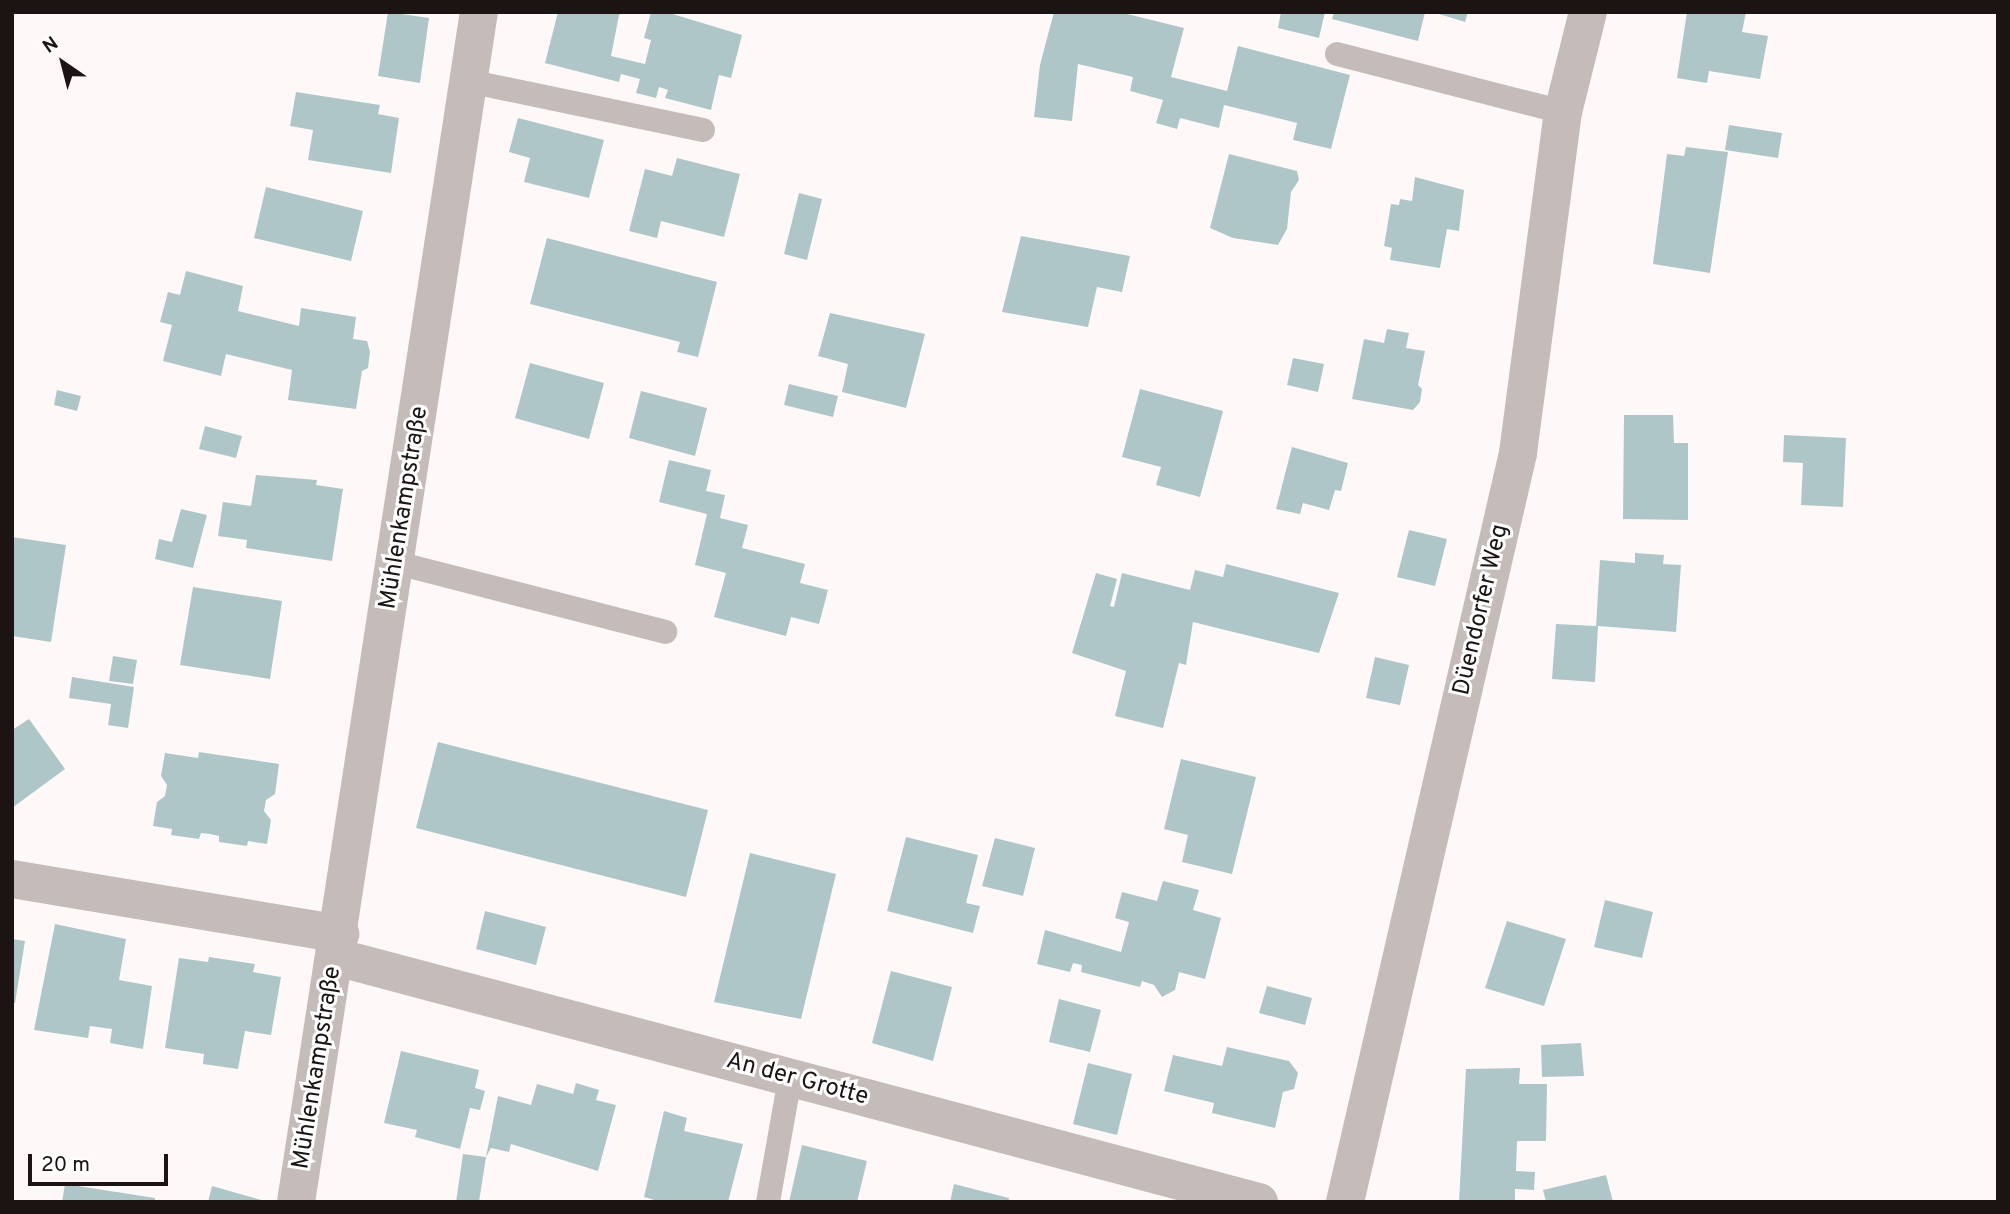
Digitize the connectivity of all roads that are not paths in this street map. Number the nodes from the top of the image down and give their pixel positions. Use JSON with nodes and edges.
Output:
{"nodes":[{"id":1,"x":479,"y":12,"type":"edge"},
{"id":2,"x":1588,"y":12,"type":"edge"},
{"id":3,"x":1337,"y":54,"type":"dead end"},
{"id":4,"x":468,"y":81,"type":"junction"},
{"id":5,"x":1563,"y":112,"type":"junction"},
{"id":6,"x":703,"y":130,"type":"dead end"},
{"id":7,"x":397,"y":563,"type":"junction"},
{"id":8,"x":665,"y":632,"type":"dead end"},
{"id":9,"x":12,"y":879,"type":"edge"},
{"id":10,"x":338,"y":945,"type":"junction"},
{"id":11,"x":790,"y":1078,"type":"junction"},
{"id":12,"x":296,"y":1202,"type":"edge"},
{"id":13,"x":768,"y":1202,"type":"edge"},
{"id":14,"x":1259,"y":1202,"type":"edge"},
{"id":15,"x":1345,"y":1202,"type":"edge"}],
"edges":[{"from":1,"to":4,"type":"street","name":"Mühlenkampstraße"},
{"from":2,"to":5,"type":"street","name":"Düendorfer Weg"},
{"from":3,"to":5,"type":"lane"},
{"from":4,"to":6,"type":"lane"},
{"from":4,"to":7,"type":"street","name":"Mühlenkampstraße"},
{"from":5,"to":15,"type":"street","name":"Düendorfer Weg"},
{"from":7,"to":8,"type":"lane"},
{"from":7,"to":10,"type":"street","name":"Mühlenkampstraße"},
{"from":9,"to":10,"type":"street","name":"Mühlenkampstraße"},
{"from":10,"to":11,"type":"street","name":"An der Grotte"},
{"from":10,"to":12,"type":"street","name":"Mühlenkampstraße"},
{"from":11,"to":13,"type":"lane"},
{"from":11,"to":14,"type":"street","name":"An der Grotte"}]}
